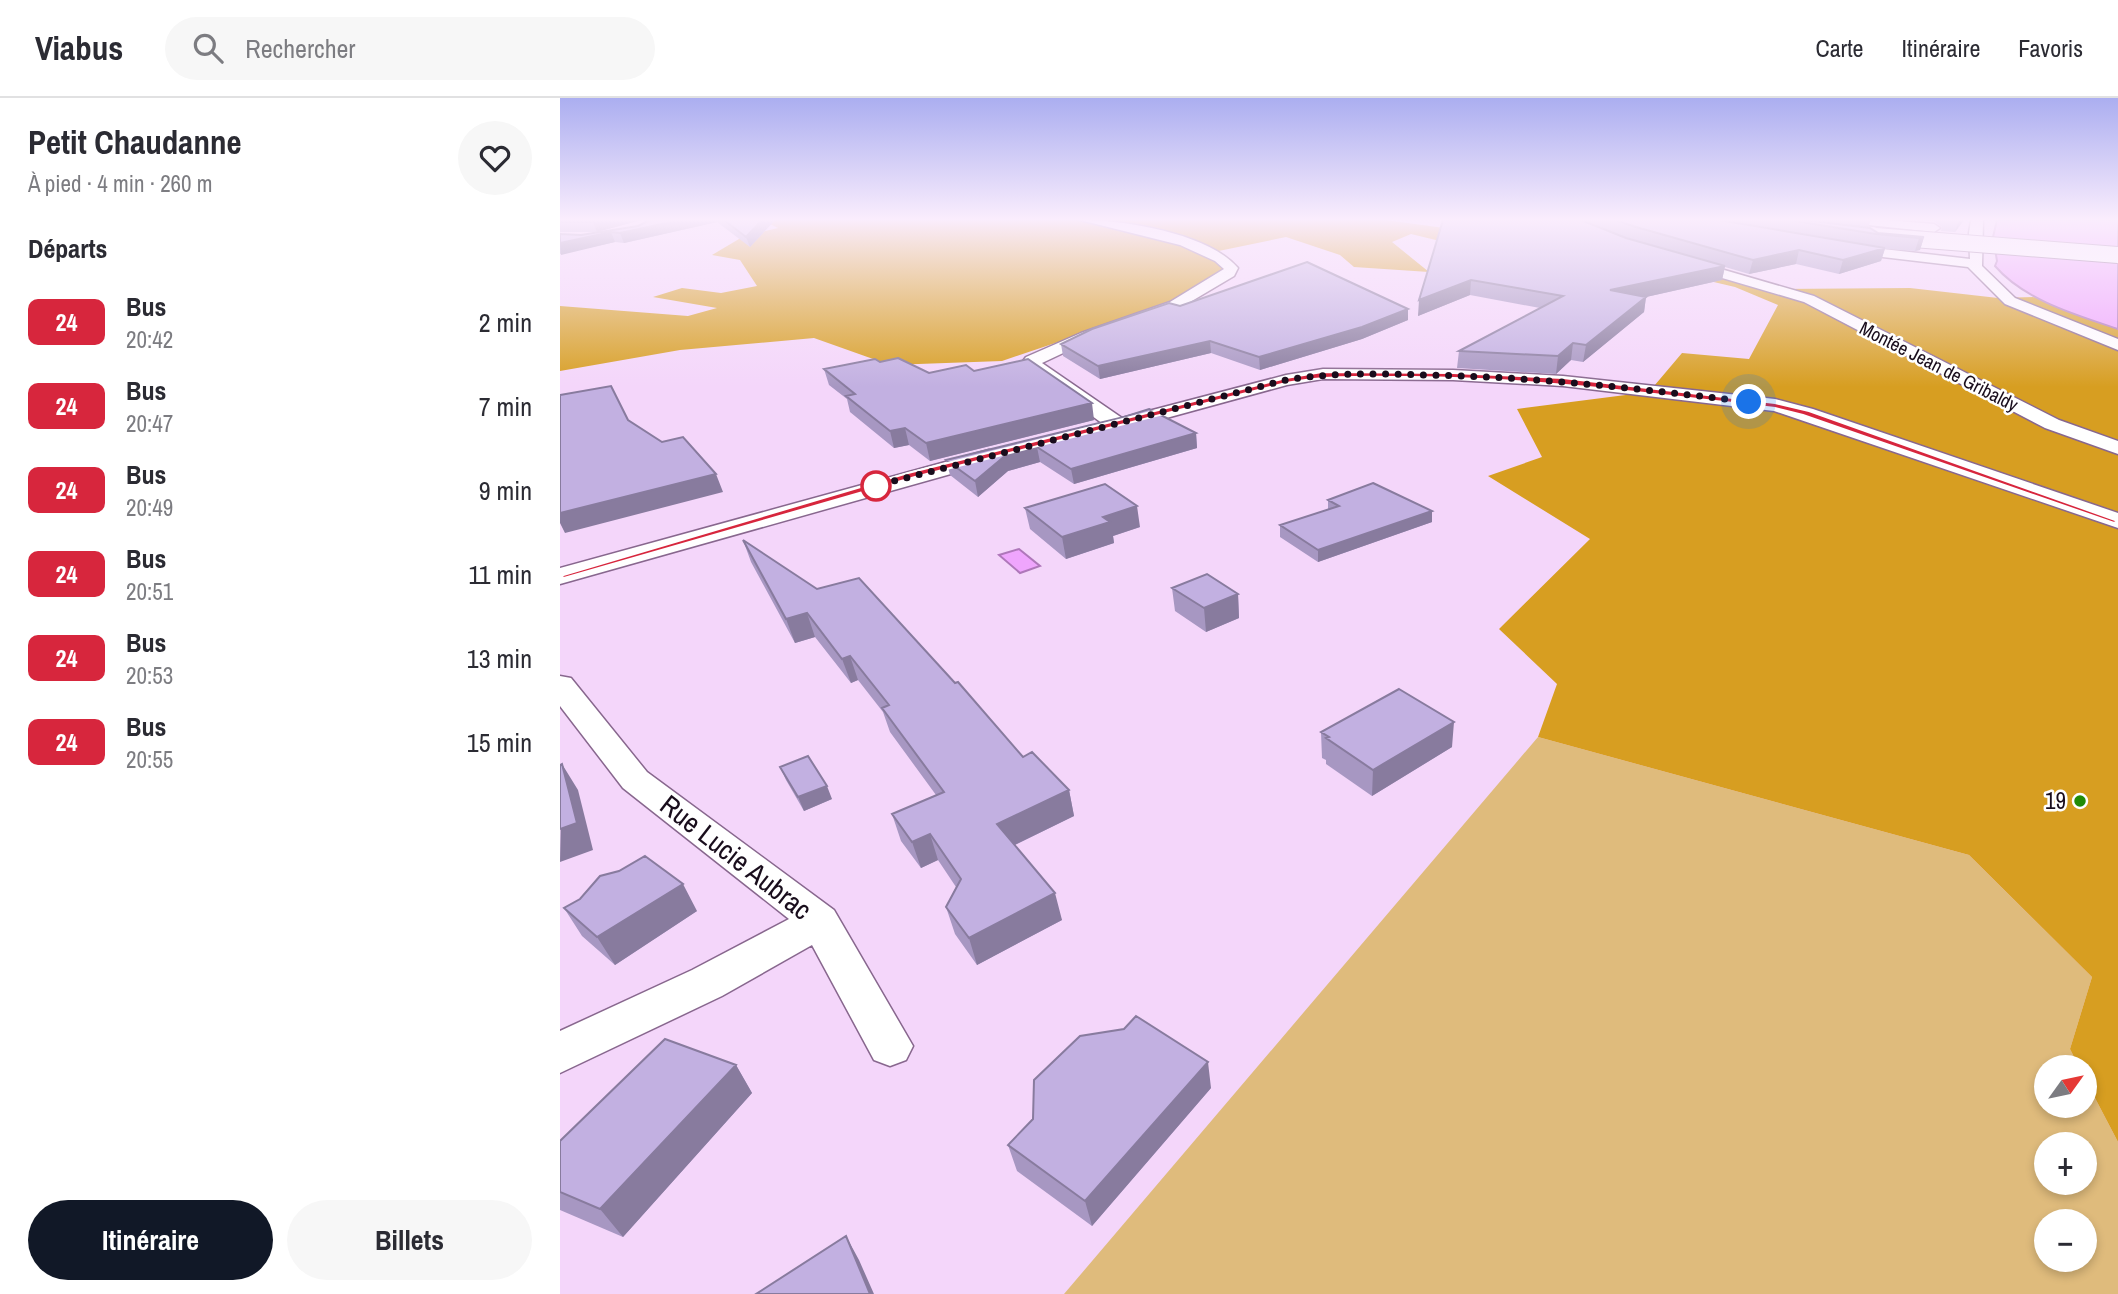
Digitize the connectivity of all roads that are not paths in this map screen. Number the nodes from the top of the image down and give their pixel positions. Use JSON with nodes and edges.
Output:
{"nodes":[{"id":1,"x":1224,"y":276,"type":"edge"},
{"id":2,"x":1729,"y":276,"type":"edge"},
{"id":3,"x":1984,"y":276,"type":"edge"},
{"id":4,"x":2118,"y":345,"type":"edge"},
{"id":5,"x":1119,"y":425,"type":"junction"},
{"id":6,"x":1092,"y":431,"type":"edge"},
{"id":7,"x":2118,"y":448,"type":"edge"},
{"id":8,"x":1006,"y":451,"type":"edge"},
{"id":9,"x":2118,"y":521,"type":"edge"},
{"id":10,"x":560,"y":576,"type":"edge"},
{"id":11,"x":560,"y":685,"type":"edge"},
{"id":12,"x":820,"y":920,"type":"junction"},
{"id":13,"x":890,"y":1046,"type":"dead end"},
{"id":14,"x":560,"y":1053,"type":"edge"}],
"edges":[{"from":1,"to":5,"type":"street"},
{"from":2,"to":7,"type":"street","name":"Montée Jean de Gribaldy"},
{"from":3,"to":4,"type":"street"},
{"from":5,"to":6,"type":"street"},
{"from":5,"to":9,"type":"street"},
{"from":8,"to":10,"type":"street"},
{"from":11,"to":12,"type":"street","name":"Rue Lucie Aubrac"},
{"from":12,"to":13,"type":"street","name":"Rue Lucie Aubrac"},
{"from":12,"to":14,"type":"street"}]}
